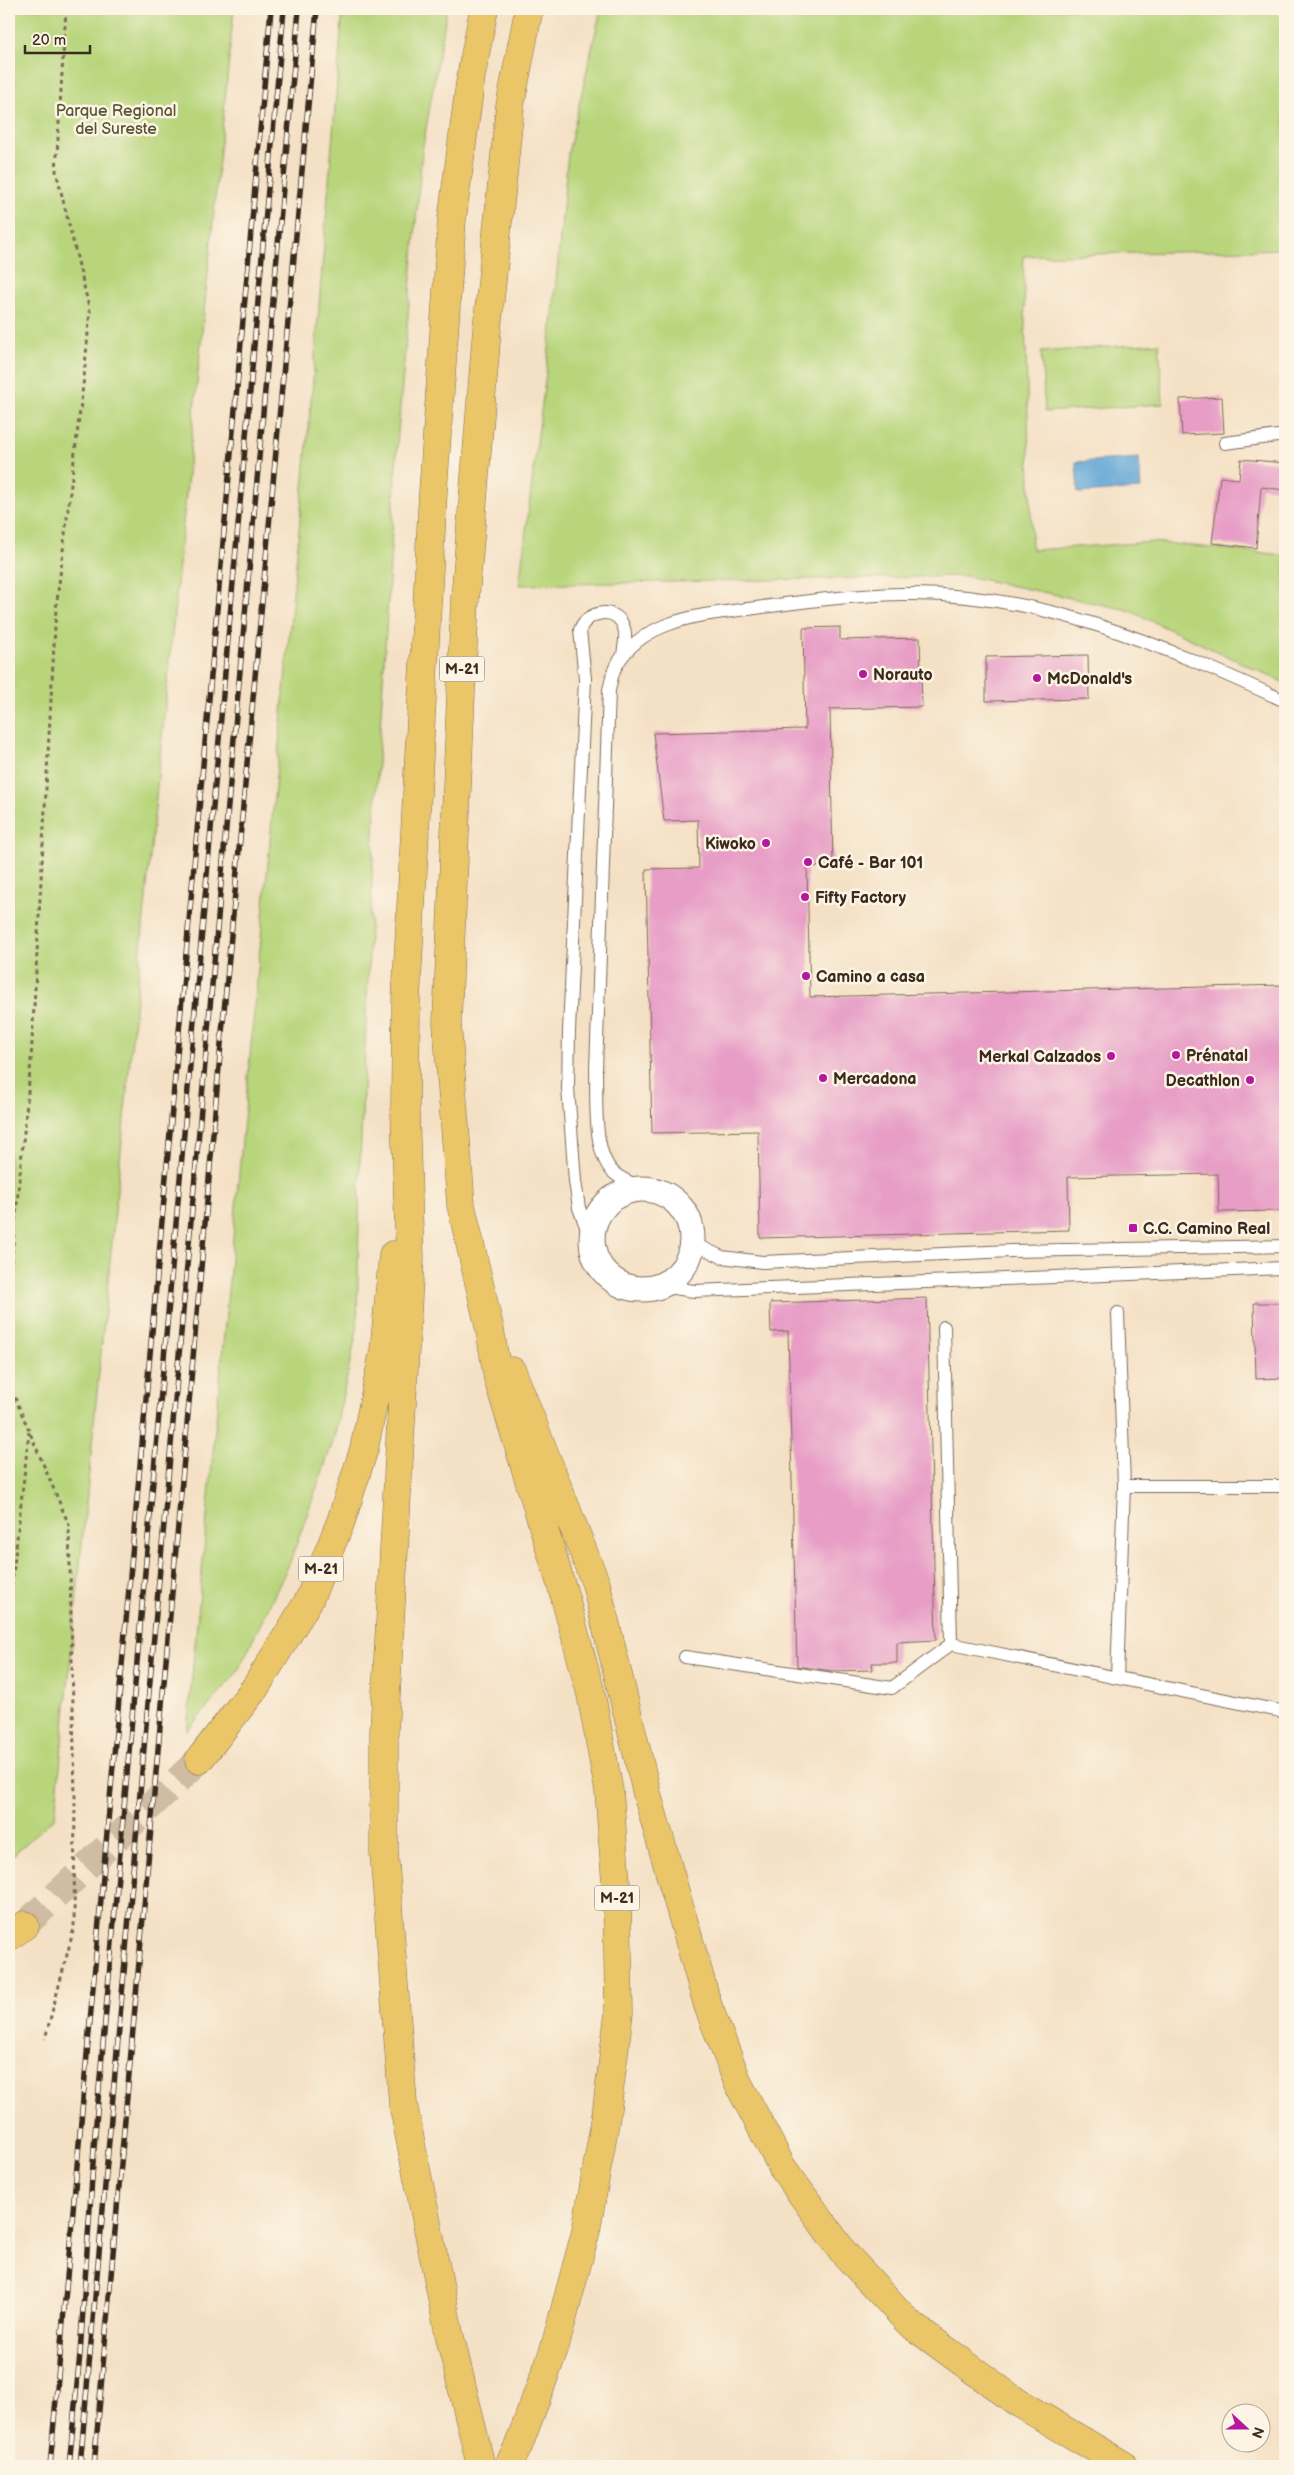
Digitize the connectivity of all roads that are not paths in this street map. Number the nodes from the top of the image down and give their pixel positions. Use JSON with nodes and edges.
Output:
{"nodes":[{"id":1,"x":484,"y":9,"type":"edge"},
{"id":2,"x":529,"y":9,"type":"edge"},
{"id":3,"x":1285,"y":435,"type":"edge"},
{"id":4,"x":1225,"y":443,"type":"dead end"},
{"id":5,"x":623,"y":655,"type":"junction"},
{"id":6,"x":1285,"y":701,"type":"edge"},
{"id":7,"x":405,"y":1112,"type":"junction"},
{"id":8,"x":646,"y":1189,"type":"junction"},
{"id":9,"x":692,"y":1244,"type":"junction"},
{"id":10,"x":593,"y":1245,"type":"junction"},
{"id":11,"x":1285,"y":1246,"type":"edge"},
{"id":12,"x":1285,"y":1268,"type":"edge"},
{"id":13,"x":661,"y":1286,"type":"junction"},
{"id":14,"x":1118,"y":1313,"type":"dead end"},
{"id":15,"x":944,"y":1327,"type":"dead end"},
{"id":16,"x":490,"y":1330,"type":"junction"},
{"id":17,"x":1124,"y":1486,"type":"junction"},
{"id":18,"x":1285,"y":1486,"type":"edge"},
{"id":19,"x":951,"y":1644,"type":"junction"},
{"id":20,"x":684,"y":1657,"type":"dead end"},
{"id":21,"x":1117,"y":1678,"type":"junction"},
{"id":22,"x":1285,"y":1712,"type":"edge"},
{"id":23,"x":199,"y":1760,"type":"tunnel mouth"},
{"id":24,"x":479,"y":2459,"type":"edge"},
{"id":25,"x":508,"y":2466,"type":"edge"},
{"id":26,"x":1125,"y":2466,"type":"edge"}],
"edges":[{"from":1,"to":7,"type":"highway","number":"M-21"},
{"from":2,"to":16,"type":"highway","number":"M-21"},
{"from":3,"to":4,"type":"lane"},
{"from":5,"to":6,"type":"lane"},
{"from":5,"to":8,"type":"lane"},
{"from":5,"to":10,"type":"lane"},
{"from":7,"to":23,"type":"highway","number":"M-21"},
{"from":7,"to":24,"type":"highway","number":"M-21"},
{"from":8,"to":9,"type":"street"},
{"from":8,"to":10,"type":"street"},
{"from":9,"to":11,"type":"lane"},
{"from":9,"to":13,"type":"street"},
{"from":10,"to":13,"type":"street"},
{"from":12,"to":13,"type":"lane"},
{"from":14,"to":17,"type":"lane"},
{"from":15,"to":19,"type":"lane"},
{"from":16,"to":25,"type":"highway","number":"M-21"},
{"from":16,"to":26,"type":"highway"},
{"from":17,"to":18,"type":"lane"},
{"from":17,"to":21,"type":"lane"},
{"from":19,"to":20,"type":"lane"},
{"from":19,"to":21,"type":"lane"},
{"from":21,"to":22,"type":"lane"}]}
